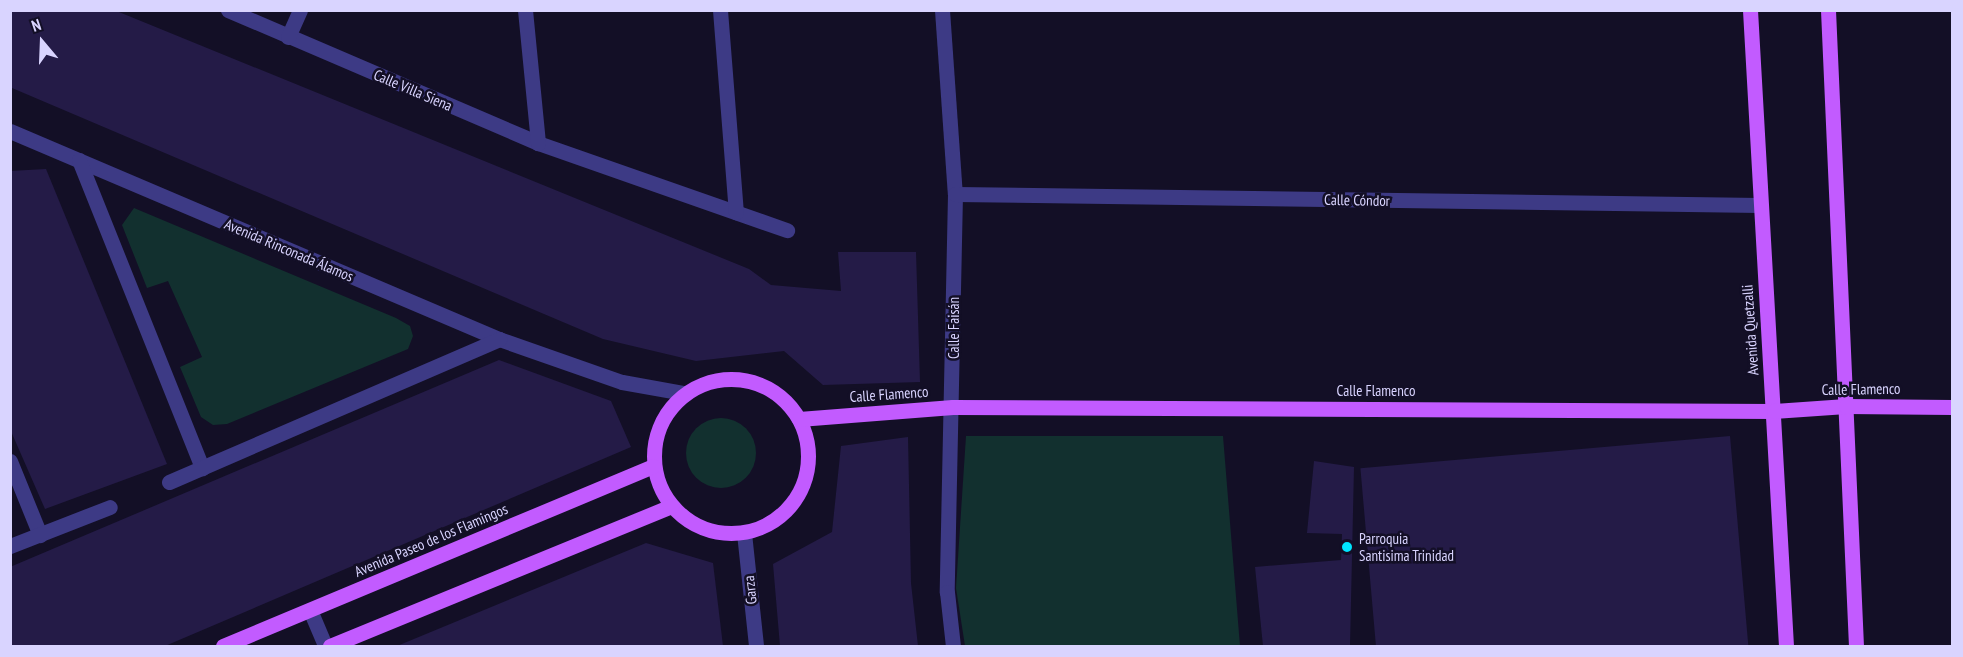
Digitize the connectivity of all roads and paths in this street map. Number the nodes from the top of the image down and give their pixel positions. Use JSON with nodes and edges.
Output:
{"nodes":[{"id":1,"x":228,"y":10,"type":"edge"},
{"id":2,"x":300,"y":10,"type":"edge"},
{"id":3,"x":525,"y":10,"type":"edge"},
{"id":4,"x":720,"y":10,"type":"edge"},
{"id":5,"x":942,"y":10,"type":"edge"},
{"id":6,"x":1750,"y":10,"type":"edge"},
{"id":7,"x":1827,"y":10,"type":"edge"},
{"id":8,"x":288,"y":37,"type":"junction"},
{"id":9,"x":10,"y":131,"type":"edge"},
{"id":10,"x":538,"y":143,"type":"junction"},
{"id":11,"x":79,"y":160,"type":"junction"},
{"id":12,"x":955,"y":194,"type":"junction"},
{"id":13,"x":1760,"y":206,"type":"junction"},
{"id":14,"x":736,"y":212,"type":"junction"},
{"id":15,"x":787,"y":230,"type":"dead end"},
{"id":16,"x":499,"y":339,"type":"junction"},
{"id":17,"x":684,"y":393,"type":"junction"},
{"id":18,"x":1846,"y":406,"type":"junction"},
{"id":19,"x":953,"y":407,"type":"junction"},
{"id":20,"x":1953,"y":407,"type":"edge"},
{"id":21,"x":1774,"y":411,"type":"junction"},
{"id":22,"x":799,"y":419,"type":"junction"},
{"id":23,"x":10,"y":461,"type":"edge"},
{"id":24,"x":653,"y":466,"type":"junction"},
{"id":25,"x":202,"y":468,"type":"junction"},
{"id":26,"x":169,"y":482,"type":"dead end"},
{"id":27,"x":670,"y":506,"type":"junction"},
{"id":28,"x":110,"y":507,"type":"dead end"},
{"id":29,"x":744,"y":533,"type":"junction"},
{"id":30,"x":40,"y":535,"type":"junction"},
{"id":31,"x":10,"y":546,"type":"edge"},
{"id":32,"x":310,"y":610,"type":"junction"},
{"id":33,"x":223,"y":646,"type":"edge"},
{"id":34,"x":325,"y":646,"type":"edge"},
{"id":35,"x":330,"y":646,"type":"edge"},
{"id":36,"x":756,"y":646,"type":"edge"},
{"id":37,"x":953,"y":646,"type":"edge"},
{"id":38,"x":1786,"y":646,"type":"edge"},
{"id":39,"x":1856,"y":646,"type":"edge"}],
"edges":[{"from":1,"to":8,"type":"street","name":"Calle Villa Siena"},
{"from":2,"to":8,"type":"street"},
{"from":3,"to":10,"type":"street"},
{"from":4,"to":14,"type":"street"},
{"from":5,"to":12,"type":"street","name":"Calle Faisán"},
{"from":6,"to":13,"type":"main road","name":"Avenida Quetzalli"},
{"from":7,"to":18,"type":"main road"},
{"from":8,"to":10,"type":"street","name":"Calle Villa Siena"},
{"from":9,"to":11,"type":"street","name":"Avenida Rinconada Álamos"},
{"from":10,"to":14,"type":"street","name":"Calle Villa Siena"},
{"from":11,"to":16,"type":"street","name":"Avenida Rinconada Álamos"},
{"from":11,"to":25,"type":"street"},
{"from":12,"to":13,"type":"street","name":"Calle Cóndor"},
{"from":12,"to":19,"type":"street","name":"Calle Faisán"},
{"from":13,"to":21,"type":"main road","name":"Avenida Quetzalli"},
{"from":14,"to":15,"type":"street","name":"Calle Villa Siena"},
{"from":16,"to":17,"type":"street","name":"Avenida Rinconada Álamos"},
{"from":16,"to":25,"type":"street"},
{"from":17,"to":22,"type":"main road"},
{"from":17,"to":24,"type":"main road"},
{"from":18,"to":20,"type":"main road","name":"Calle Flamenco"},
{"from":18,"to":21,"type":"main road","name":"Calle Flamenco"},
{"from":18,"to":39,"type":"main road"},
{"from":19,"to":21,"type":"main road","name":"Calle Flamenco"},
{"from":19,"to":22,"type":"main road","name":"Calle Flamenco"},
{"from":19,"to":37,"type":"street","name":"Calle Faisán"},
{"from":21,"to":38,"type":"main road","name":"Avenida Quetzalli"},
{"from":22,"to":29,"type":"main road"},
{"from":23,"to":30,"type":"street"},
{"from":24,"to":27,"type":"main road"},
{"from":24,"to":32,"type":"main road","name":"Avenida Paseo de los Flamingos"},
{"from":25,"to":26,"type":"street"},
{"from":27,"to":29,"type":"main road"},
{"from":27,"to":35,"type":"main road"},
{"from":28,"to":30,"type":"street"},
{"from":29,"to":36,"type":"street","name":"Garza"},
{"from":30,"to":31,"type":"street"},
{"from":32,"to":33,"type":"main road","name":"Avenida Paseo de los Flamingos"},
{"from":32,"to":34,"type":"street"}]}
